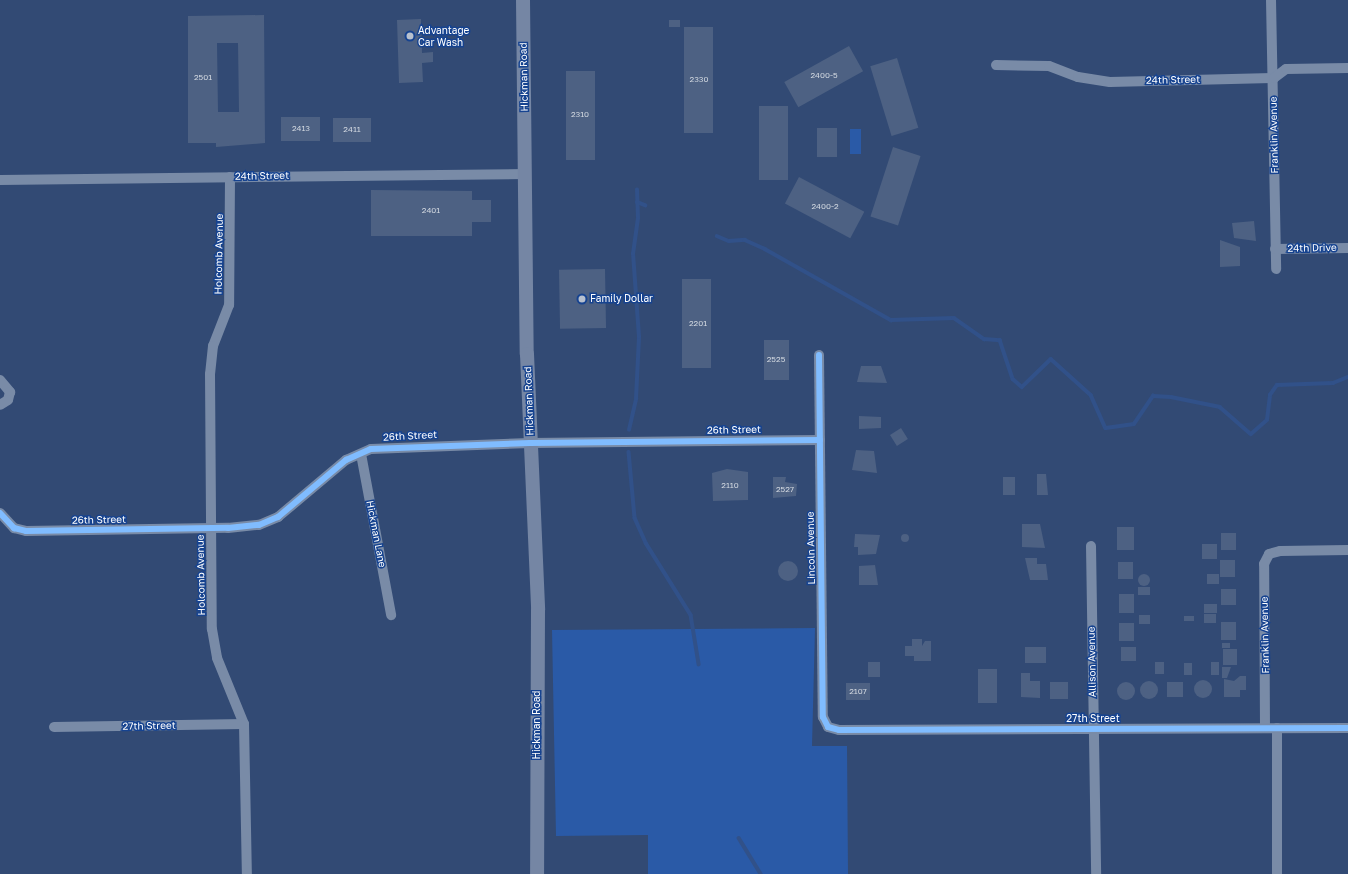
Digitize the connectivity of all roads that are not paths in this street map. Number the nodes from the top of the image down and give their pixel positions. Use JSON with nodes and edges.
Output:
{"nodes":[{"id":1,"x":523,"y":0,"type":"edge"},
{"id":2,"x":1271,"y":0,"type":"edge"},
{"id":3,"x":996,"y":65,"type":"dead end"},
{"id":4,"x":1348,"y":68,"type":"edge"},
{"id":5,"x":1274,"y":78,"type":"junction"},
{"id":6,"x":525,"y":174,"type":"junction"},
{"id":7,"x":230,"y":177,"type":"junction"},
{"id":8,"x":0,"y":180,"type":"edge"},
{"id":9,"x":1348,"y":248,"type":"edge"},
{"id":10,"x":1275,"y":249,"type":"junction"},
{"id":11,"x":1276,"y":269,"type":"dead end"},
{"id":12,"x":819,"y":355,"type":"dead end"},
{"id":13,"x":0,"y":380,"type":"edge"},
{"id":14,"x":0,"y":405,"type":"edge"},
{"id":15,"x":820,"y":440,"type":"junction"},
{"id":16,"x":530,"y":443,"type":"junction"},
{"id":17,"x":361,"y":454,"type":"junction"},
{"id":18,"x":0,"y":513,"type":"edge"},
{"id":19,"x":211,"y":528,"type":"junction"},
{"id":20,"x":1090,"y":546,"type":"dead end"},
{"id":21,"x":1348,"y":550,"type":"edge"},
{"id":22,"x":391,"y":615,"type":"dead end"},
{"id":23,"x":244,"y":724,"type":"junction"},
{"id":24,"x":54,"y":727,"type":"dead end"},
{"id":25,"x":1265,"y":728,"type":"junction"},
{"id":26,"x":1276,"y":728,"type":"junction"},
{"id":27,"x":1348,"y":728,"type":"edge"},
{"id":28,"x":1093,"y":729,"type":"junction"},
{"id":29,"x":839,"y":730,"type":"joint"},
{"id":30,"x":247,"y":874,"type":"edge"},
{"id":31,"x":537,"y":874,"type":"edge"},
{"id":32,"x":1096,"y":874,"type":"edge"},
{"id":33,"x":1278,"y":874,"type":"edge"}],
"edges":[{"from":1,"to":6,"type":"main road","name":"Hickman Road"},
{"from":2,"to":5,"type":"street","name":"Franklin Avenue"},
{"from":3,"to":5,"type":"street","name":"24th Street"},
{"from":4,"to":5,"type":"street","name":"24th Street"},
{"from":5,"to":10,"type":"street","name":"Franklin Avenue"},
{"from":6,"to":7,"type":"street","name":"24th Street"},
{"from":6,"to":16,"type":"main road","name":"Hickman Road"},
{"from":7,"to":8,"type":"street","name":"24th Street"},
{"from":7,"to":19,"type":"street","name":"Holcomb Avenue"},
{"from":9,"to":10,"type":"street","name":"24th Drive"},
{"from":10,"to":11,"type":"street","name":"Franklin Avenue"},
{"from":12,"to":15,"type":"street","name":"Lincoln Avenue"},
{"from":13,"to":14,"type":"street"},
{"from":15,"to":16,"type":"street","name":"26th Street"},
{"from":15,"to":29,"type":"street","name":"Lincoln Avenue"},
{"from":16,"to":17,"type":"street","name":"26th Street"},
{"from":16,"to":31,"type":"main road","name":"Hickman Road"},
{"from":17,"to":19,"type":"street","name":"26th Street"},
{"from":17,"to":22,"type":"street","name":"Hickman Lane"},
{"from":18,"to":19,"type":"street","name":"26th Street"},
{"from":19,"to":23,"type":"street","name":"Holcomb Avenue"},
{"from":20,"to":28,"type":"street","name":"Allison Avenue"},
{"from":21,"to":25,"type":"street","name":"Franklin Avenue"},
{"from":23,"to":24,"type":"street","name":"27th Street"},
{"from":23,"to":30,"type":"street","name":"Holcomb Avenue"},
{"from":25,"to":26,"type":"street","name":"27th Street"},
{"from":25,"to":28,"type":"street","name":"27th Street"},
{"from":26,"to":27,"type":"street","name":"27th Street"},
{"from":26,"to":33,"type":"street"},
{"from":28,"to":29,"type":"street","name":"27th Street"},
{"from":28,"to":32,"type":"street","name":"Allison Avenue"}]}
